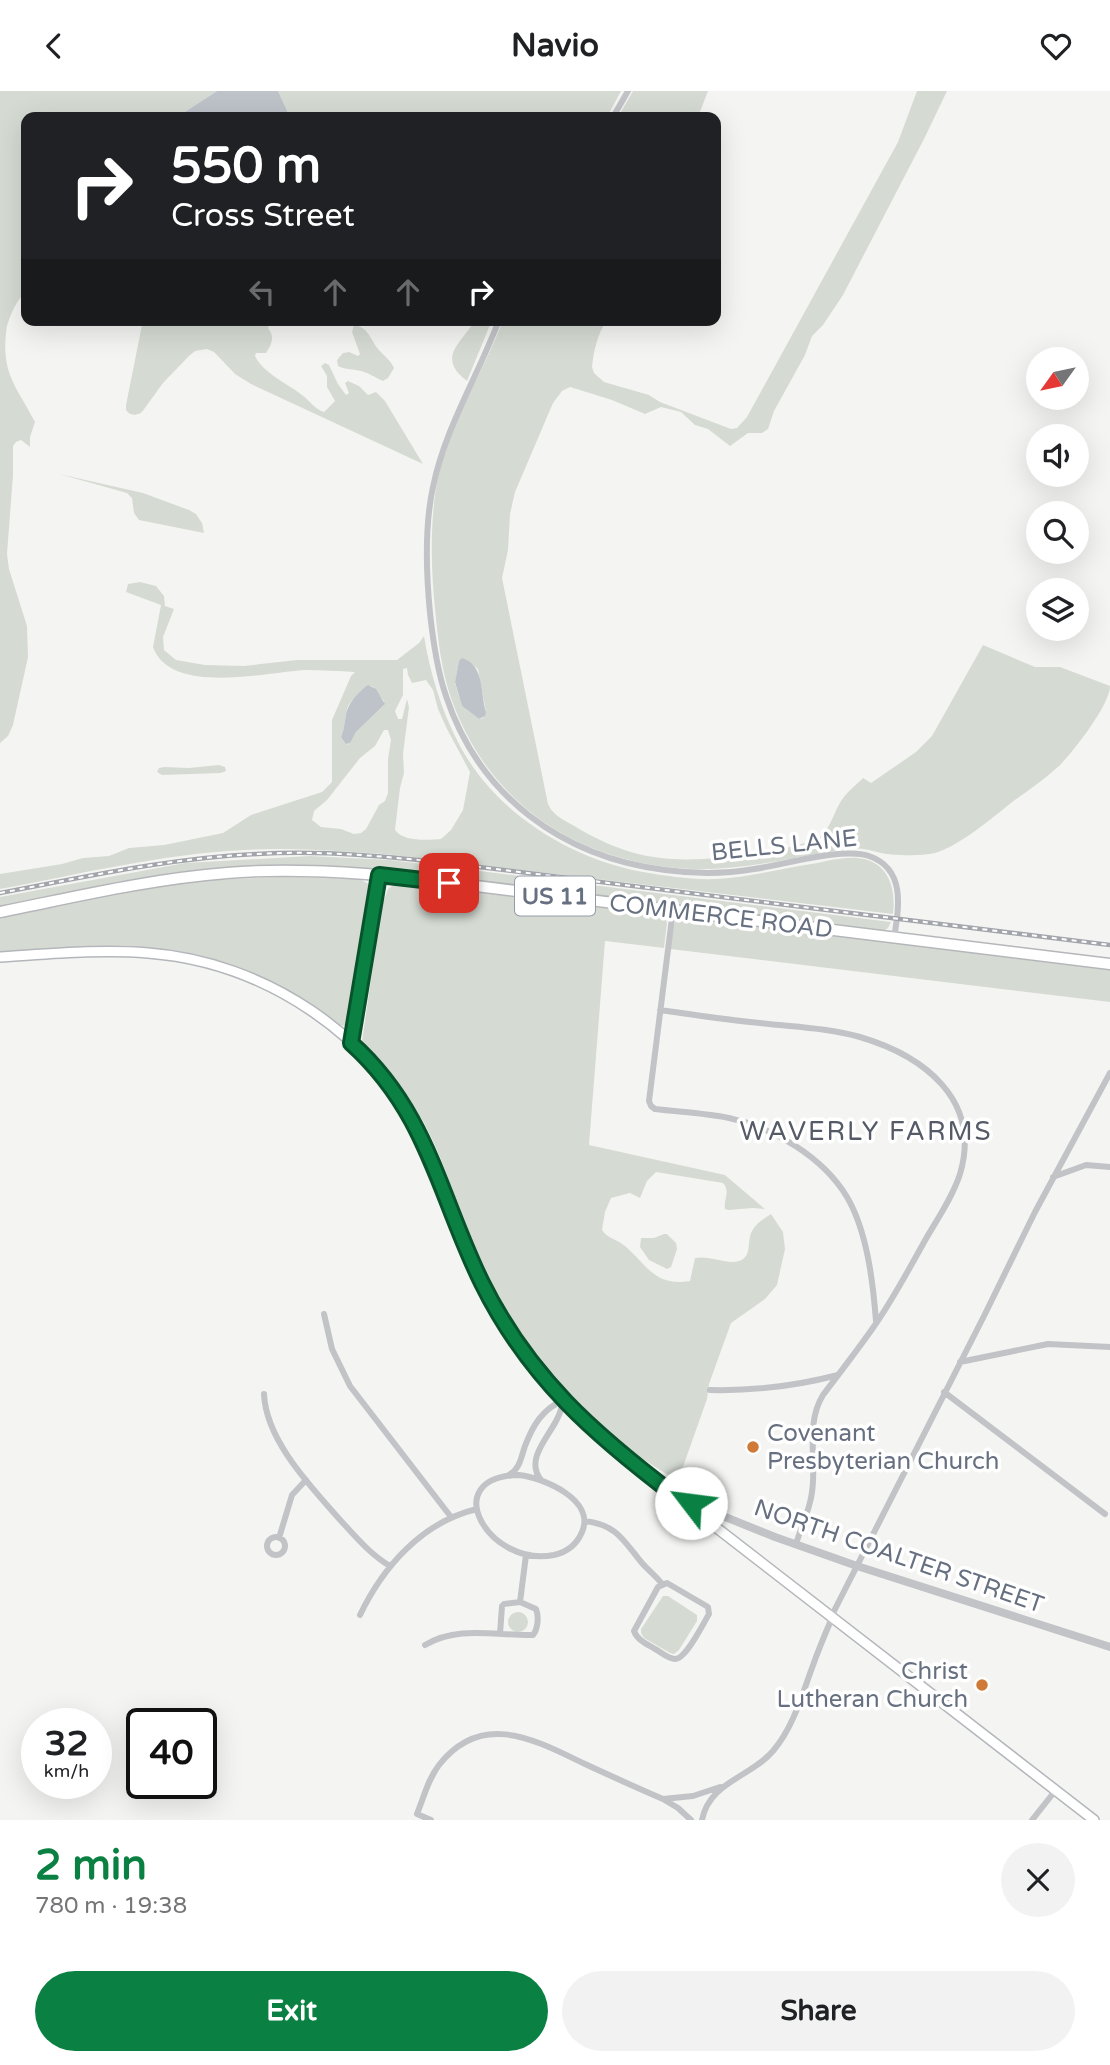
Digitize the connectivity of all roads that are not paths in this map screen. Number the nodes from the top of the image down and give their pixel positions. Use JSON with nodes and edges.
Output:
{"nodes":[{"id":1,"x":628,"y":91,"type":"edge"},
{"id":2,"x":616,"y":112,"type":"edge"},
{"id":3,"x":496,"y":326,"type":"edge"},
{"id":4,"x":379,"y":875,"type":"junction"},
{"id":5,"x":673,"y":910,"type":"junction"},
{"id":6,"x":0,"y":912,"type":"edge"},
{"id":7,"x":894,"y":938,"type":"junction"},
{"id":8,"x":0,"y":957,"type":"edge"},
{"id":9,"x":1110,"y":964,"type":"edge"},
{"id":10,"x":660,"y":1010,"type":"junction"},
{"id":11,"x":351,"y":1043,"type":"junction"},
{"id":12,"x":1110,"y":1073,"type":"edge"},
{"id":13,"x":1110,"y":1167,"type":"edge"},
{"id":14,"x":1053,"y":1177,"type":"junction"},
{"id":15,"x":324,"y":1314,"type":"dead end"},
{"id":16,"x":876,"y":1323,"type":"junction"},
{"id":17,"x":1110,"y":1347,"type":"edge"},
{"id":18,"x":960,"y":1362,"type":"junction"},
{"id":19,"x":838,"y":1375,"type":"junction"},
{"id":20,"x":710,"y":1390,"type":"dead end"},
{"id":21,"x":944,"y":1392,"type":"junction"},
{"id":22,"x":264,"y":1394,"type":"dead end"},
{"id":23,"x":563,"y":1400,"type":"junction"},
{"id":24,"x":508,"y":1476,"type":"junction"},
{"id":25,"x":306,"y":1480,"type":"junction"},
{"id":26,"x":541,"y":1480,"type":"junction"},
{"id":27,"x":677,"y":1497,"type":"junction"},
{"id":28,"x":477,"y":1509,"type":"junction"},
{"id":29,"x":1105,"y":1514,"type":"dead end"},
{"id":30,"x":451,"y":1517,"type":"junction"},
{"id":31,"x":585,"y":1521,"type":"junction"},
{"id":32,"x":279,"y":1538,"type":"dead end"},
{"id":33,"x":796,"y":1544,"type":"junction"},
{"id":34,"x":526,"y":1555,"type":"junction"},
{"id":35,"x":390,"y":1566,"type":"junction"},
{"id":36,"x":857,"y":1566,"type":"junction"},
{"id":37,"x":662,"y":1584,"type":"junction"},
{"id":38,"x":520,"y":1602,"type":"junction"},
{"id":39,"x":360,"y":1615,"type":"dead end"},
{"id":40,"x":831,"y":1617,"type":"junction"},
{"id":41,"x":500,"y":1634,"type":"junction"},
{"id":42,"x":425,"y":1645,"type":"dead end"},
{"id":43,"x":1110,"y":1647,"type":"edge"},
{"id":44,"x":722,"y":1786,"type":"junction"},
{"id":45,"x":1055,"y":1791,"type":"junction"},
{"id":46,"x":663,"y":1799,"type":"junction"},
{"id":47,"x":416,"y":1817,"type":"edge"},
{"id":48,"x":431,"y":1820,"type":"edge"},
{"id":49,"x":691,"y":1820,"type":"edge"},
{"id":50,"x":702,"y":1820,"type":"edge"},
{"id":51,"x":1032,"y":1820,"type":"edge"},
{"id":52,"x":1094,"y":1820,"type":"edge"}],
"edges":[{"from":1,"to":2,"type":"street"},
{"from":3,"to":7,"type":"street","name":"BELLS LANE"},
{"from":4,"to":5,"type":"main road","name":"COMMERCE ROAD","number":"US 11"},
{"from":4,"to":6,"type":"main road","name":"COMMERCE ROAD","number":"US 11"},
{"from":4,"to":11,"type":"street"},
{"from":5,"to":7,"type":"main road","name":"COMMERCE ROAD","number":"US 11"},
{"from":5,"to":10,"type":"street"},
{"from":7,"to":9,"type":"main road","name":"COMMERCE ROAD","number":"US 11"},
{"from":8,"to":11,"type":"main road"},
{"from":10,"to":16,"type":"street"},
{"from":10,"to":16,"type":"street"},
{"from":11,"to":23,"type":"main road"},
{"from":12,"to":14,"type":"street"},
{"from":13,"to":14,"type":"street"},
{"from":14,"to":18,"type":"street"},
{"from":15,"to":30,"type":"street"},
{"from":16,"to":19,"type":"street"},
{"from":17,"to":18,"type":"street"},
{"from":18,"to":21,"type":"street"},
{"from":19,"to":20,"type":"street"},
{"from":19,"to":33,"type":"street"},
{"from":21,"to":29,"type":"street"},
{"from":21,"to":36,"type":"street"},
{"from":22,"to":25,"type":"street"},
{"from":23,"to":24,"type":"street"},
{"from":23,"to":26,"type":"street"},
{"from":23,"to":27,"type":"main road"},
{"from":24,"to":26,"type":"street"},
{"from":24,"to":28,"type":"street"},
{"from":25,"to":32,"type":"street"},
{"from":25,"to":35,"type":"street"},
{"from":26,"to":31,"type":"street"},
{"from":27,"to":33,"type":"street","name":"NORTH COALTER STREET"},
{"from":27,"to":40,"type":"main road"},
{"from":28,"to":30,"type":"street"},
{"from":28,"to":34,"type":"street"},
{"from":30,"to":35,"type":"street"},
{"from":31,"to":34,"type":"street"},
{"from":31,"to":37,"type":"street"},
{"from":33,"to":36,"type":"street","name":"NORTH COALTER STREET"},
{"from":34,"to":38,"type":"street"},
{"from":35,"to":39,"type":"street"},
{"from":36,"to":40,"type":"street"},
{"from":36,"to":43,"type":"street","name":"NORTH COALTER STREET"},
{"from":37,"to":37,"type":"street"},
{"from":38,"to":41,"type":"street"},
{"from":38,"to":41,"type":"street"},
{"from":40,"to":44,"type":"street"},
{"from":40,"to":45,"type":"main road"},
{"from":41,"to":42,"type":"street"},
{"from":44,"to":46,"type":"street"},
{"from":44,"to":50,"type":"street"},
{"from":45,"to":51,"type":"street"},
{"from":45,"to":52,"type":"main road"},
{"from":46,"to":47,"type":"street"},
{"from":46,"to":49,"type":"street"},
{"from":47,"to":48,"type":"street"}]}
